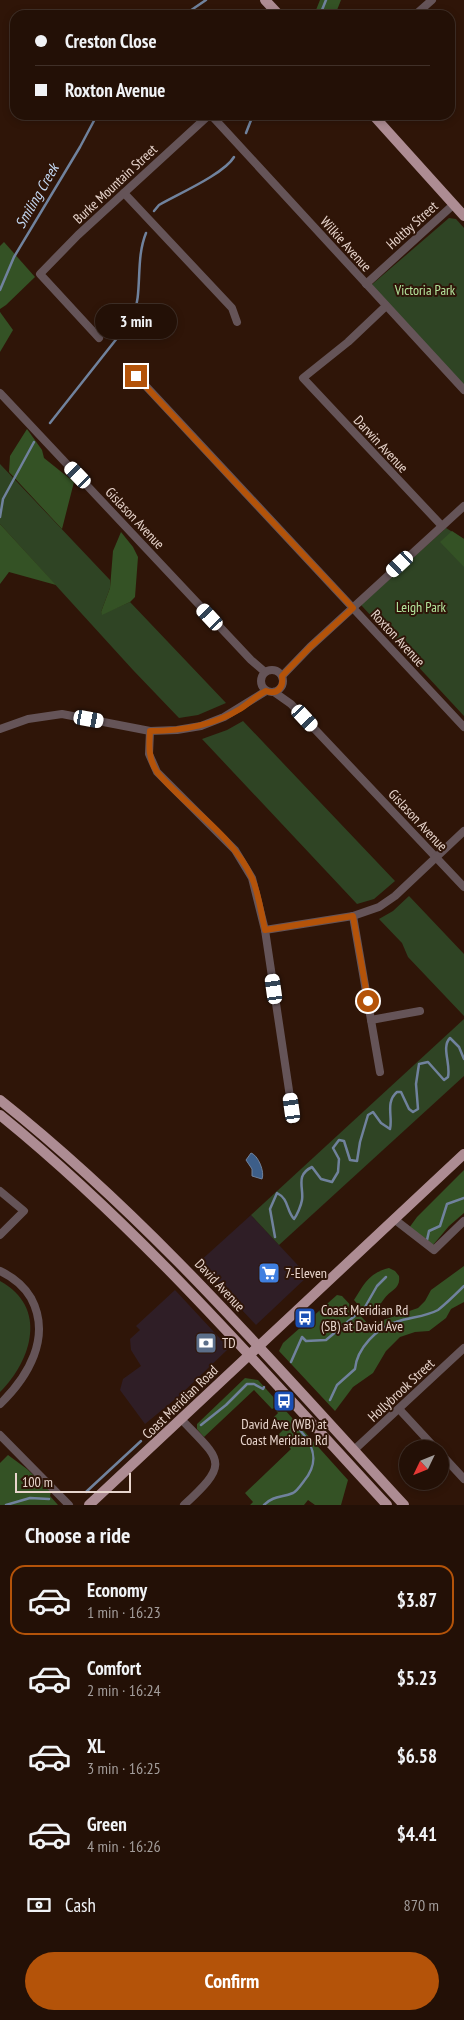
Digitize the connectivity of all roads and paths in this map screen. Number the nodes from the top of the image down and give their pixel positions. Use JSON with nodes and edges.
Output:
{"nodes":[{"id":1,"x":265,"y":0,"type":"edge"},
{"id":2,"x":432,"y":0,"type":"edge"},
{"id":3,"x":274,"y":10,"type":"edge"},
{"id":4,"x":421,"y":10,"type":"edge"},
{"id":5,"x":204,"y":120,"type":"edge"},
{"id":6,"x":215,"y":120,"type":"edge"},
{"id":7,"x":378,"y":120,"type":"edge"},
{"id":8,"x":124,"y":193,"type":"junction"},
{"id":9,"x":454,"y":205,"type":"junction"},
{"id":10,"x":464,"y":216,"type":"edge"},
{"id":11,"x":366,"y":284,"type":"junction"},
{"id":12,"x":386,"y":306,"type":"junction"},
{"id":13,"x":237,"y":322,"type":"dead end"},
{"id":14,"x":99,"y":338,"type":"dead end"},
{"id":15,"x":129,"y":368,"type":"dead end"},
{"id":16,"x":464,"y":390,"type":"edge"},
{"id":17,"x":0,"y":393,"type":"edge"},
{"id":18,"x":464,"y":506,"type":"edge"},
{"id":19,"x":442,"y":526,"type":"junction"},
{"id":20,"x":353,"y":608,"type":"junction"},
{"id":21,"x":296,"y":661,"type":"junction"},
{"id":22,"x":276,"y":670,"type":"junction"},
{"id":23,"x":282,"y":676,"type":"junction"},
{"id":24,"x":265,"y":683,"type":"junction"},
{"id":25,"x":282,"y":686,"type":"junction"},
{"id":26,"x":292,"y":704,"type":"junction"},
{"id":27,"x":464,"y":726,"type":"edge"},
{"id":28,"x":0,"y":729,"type":"edge"},
{"id":29,"x":150,"y":731,"type":"junction"},
{"id":30,"x":464,"y":831,"type":"edge"},
{"id":31,"x":436,"y":857,"type":"junction"},
{"id":32,"x":464,"y":887,"type":"edge"},
{"id":33,"x":353,"y":916,"type":"junction"},
{"id":34,"x":265,"y":930,"type":"junction"},
{"id":35,"x":420,"y":1011,"type":"dead end"},
{"id":36,"x":372,"y":1020,"type":"junction"},
{"id":37,"x":380,"y":1072,"type":"dead end"},
{"id":38,"x":0,"y":1100,"type":"edge"},
{"id":39,"x":0,"y":1115,"type":"edge"},
{"id":40,"x":293,"y":1117,"type":"dead end"},
{"id":41,"x":464,"y":1154,"type":"edge"},
{"id":42,"x":0,"y":1191,"type":"edge"},
{"id":43,"x":394,"y":1219,"type":"junction"},
{"id":44,"x":464,"y":1222,"type":"edge"},
{"id":45,"x":0,"y":1235,"type":"edge"},
{"id":46,"x":0,"y":1271,"type":"edge"},
{"id":47,"x":258,"y":1346,"type":"junction"},
{"id":48,"x":464,"y":1348,"type":"edge"},
{"id":49,"x":249,"y":1354,"type":"junction"},
{"id":50,"x":0,"y":1404,"type":"edge"},
{"id":51,"x":399,"y":1409,"type":"junction"},
{"id":52,"x":181,"y":1419,"type":"junction"},
{"id":53,"x":0,"y":1435,"type":"edge"},
{"id":54,"x":428,"y":1440,"type":"edge"},
{"id":55,"x":354,"y":1450,"type":"junction"},
{"id":56,"x":449,"y":1463,"type":"edge"},
{"id":57,"x":464,"y":1479,"type":"edge"},
{"id":58,"x":68,"y":1505,"type":"edge"},
{"id":59,"x":89,"y":1505,"type":"edge"},
{"id":60,"x":184,"y":1505,"type":"edge"},
{"id":61,"x":387,"y":1505,"type":"edge"},
{"id":62,"x":404,"y":1505,"type":"edge"}],
"edges":[{"from":1,"to":3,"type":"main road"},
{"from":2,"to":4,"type":"street"},
{"from":5,"to":8,"type":"street","name":"Burke Mountain Street"},
{"from":6,"to":11,"type":"street","name":"Wilkie Avenue"},
{"from":7,"to":9,"type":"main road"},
{"from":8,"to":13,"type":"street"},
{"from":8,"to":14,"type":"street","name":"Burke Mountain Street"},
{"from":9,"to":10,"type":"main road"},
{"from":9,"to":11,"type":"street","name":"Holtby Street"},
{"from":11,"to":12,"type":"street","name":"Wilkie Avenue"},
{"from":12,"to":16,"type":"street","name":"Wilkie Avenue"},
{"from":12,"to":19,"type":"street","name":"Darwin Avenue"},
{"from":15,"to":20,"type":"street","name":"Roxton Avenue"},
{"from":17,"to":24,"type":"street","name":"Gislason Avenue"},
{"from":18,"to":19,"type":"street"},
{"from":19,"to":20,"type":"street"},
{"from":20,"to":21,"type":"street"},
{"from":20,"to":27,"type":"street","name":"Roxton Avenue"},
{"from":21,"to":22,"type":"street"},
{"from":21,"to":23,"type":"street"},
{"from":22,"to":23,"type":"street"},
{"from":22,"to":24,"type":"street"},
{"from":23,"to":25,"type":"street"},
{"from":24,"to":25,"type":"street"},
{"from":24,"to":26,"type":"street","name":"Gislason Avenue"},
{"from":24,"to":29,"type":"street"},
{"from":25,"to":26,"type":"street","name":"Gislason Avenue"},
{"from":26,"to":31,"type":"street","name":"Gislason Avenue"},
{"from":28,"to":29,"type":"street"},
{"from":29,"to":34,"type":"street"},
{"from":30,"to":31,"type":"street"},
{"from":31,"to":32,"type":"street","name":"Gislason Avenue"},
{"from":31,"to":33,"type":"street"},
{"from":33,"to":34,"type":"street"},
{"from":33,"to":36,"type":"street"},
{"from":34,"to":40,"type":"street"},
{"from":35,"to":36,"type":"street"},
{"from":36,"to":37,"type":"street"},
{"from":38,"to":47,"type":"main road","name":"David Avenue"},
{"from":39,"to":49,"type":"main road","name":"David Avenue"},
{"from":41,"to":43,"type":"main road","name":"Coast Meridian Road"},
{"from":42,"to":45,"type":"street"},
{"from":43,"to":44,"type":"street"},
{"from":43,"to":47,"type":"main road","name":"Coast Meridian Road"},
{"from":46,"to":50,"type":"street"},
{"from":47,"to":49,"type":"main road","name":"Coast Meridian Road"},
{"from":47,"to":55,"type":"main road","name":"David Avenue"},
{"from":48,"to":51,"type":"street","name":"Hollybrook Street"},
{"from":49,"to":52,"type":"main road","name":"Coast Meridian Road"},
{"from":49,"to":61,"type":"main road","name":"David Avenue"},
{"from":51,"to":54,"type":"street"},
{"from":51,"to":55,"type":"street","name":"Hollybrook Street"},
{"from":52,"to":59,"type":"main road","name":"Coast Meridian Road"},
{"from":52,"to":60,"type":"street"},
{"from":53,"to":58,"type":"street"},
{"from":55,"to":62,"type":"main road","name":"David Avenue"},
{"from":56,"to":57,"type":"street"}]}
